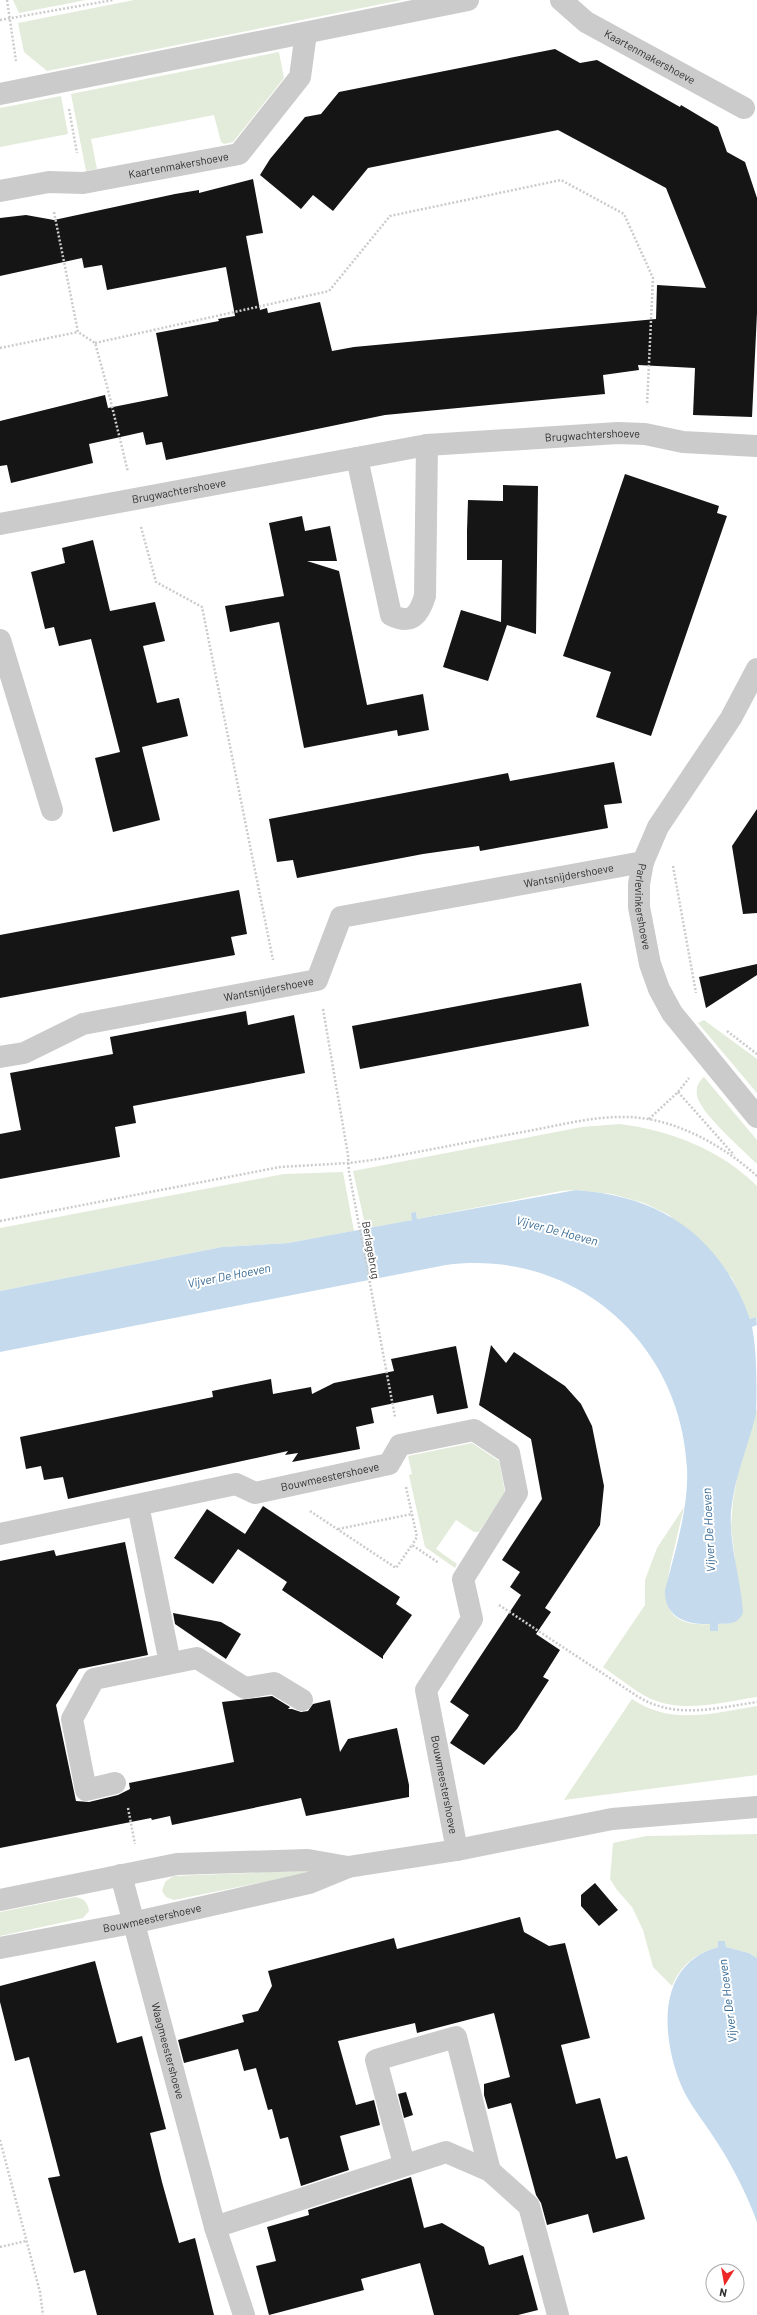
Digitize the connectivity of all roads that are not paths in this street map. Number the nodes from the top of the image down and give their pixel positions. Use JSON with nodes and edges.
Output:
{"nodes":[{"id":1,"x":468,"y":0,"type":"edge"},
{"id":2,"x":561,"y":0,"type":"edge"},
{"id":3,"x":306,"y":33,"type":"junction"},
{"id":4,"x":10,"y":92,"type":"edge"},
{"id":5,"x":744,"y":108,"type":"dead end"},
{"id":6,"x":0,"y":191,"type":"edge"},
{"id":7,"x":427,"y":445,"type":"junction"},
{"id":8,"x":757,"y":446,"type":"edge"},
{"id":9,"x":357,"y":458,"type":"junction"},
{"id":10,"x":0,"y":524,"type":"edge"},
{"id":11,"x":0,"y":640,"type":"edge"},
{"id":12,"x":757,"y":669,"type":"edge"},
{"id":13,"x":751,"y":692,"type":"edge"},
{"id":14,"x":52,"y":810,"type":"dead end"},
{"id":15,"x":643,"y":862,"type":"junction"},
{"id":16,"x":0,"y":1057,"type":"edge"},
{"id":17,"x":757,"y":1117,"type":"edge"},
{"id":18,"x":138,"y":1505,"type":"junction"},
{"id":19,"x":0,"y":1534,"type":"edge"},
{"id":20,"x":170,"y":1663,"type":"junction"},
{"id":21,"x":302,"y":1700,"type":"dead end"},
{"id":22,"x":115,"y":1783,"type":"road end"},
{"id":23,"x":757,"y":1807,"type":"edge"},
{"id":24,"x":457,"y":1850,"type":"junction"},
{"id":25,"x":348,"y":1867,"type":"junction"},
{"id":26,"x":130,"y":1873,"type":"junction"},
{"id":27,"x":0,"y":1900,"type":"edge"},
{"id":28,"x":132,"y":1922,"type":"junction"},
{"id":29,"x":0,"y":1948,"type":"edge"},
{"id":30,"x":404,"y":2164,"type":"junction"},
{"id":31,"x":490,"y":2170,"type":"junction"},
{"id":32,"x":215,"y":2227,"type":"junction"},
{"id":33,"x":244,"y":2315,"type":"edge"},
{"id":34,"x":558,"y":2315,"type":"edge"}],
"edges":[{"from":1,"to":3,"type":"street"},
{"from":2,"to":5,"type":"street","name":"Kaartenmakershoeve"},
{"from":3,"to":4,"type":"street"},
{"from":3,"to":6,"type":"street","name":"Kaartenmakershoeve"},
{"from":7,"to":8,"type":"street","name":"Brugwachtershoeve"},
{"from":7,"to":9,"type":"street","name":"Brugwachtershoeve"},
{"from":7,"to":9,"type":"street"},
{"from":9,"to":10,"type":"street","name":"Brugwachtershoeve"},
{"from":11,"to":14,"type":"street"},
{"from":12,"to":13,"type":"street","name":"Parlevinkershoeve"},
{"from":13,"to":15,"type":"street","name":"Parlevinkershoeve"},
{"from":15,"to":16,"type":"street","name":"Wantsnijdershoeve"},
{"from":15,"to":17,"type":"street","name":"Parlevinkershoeve"},
{"from":18,"to":19,"type":"street","name":"Bouwmeestershoeve"},
{"from":18,"to":20,"type":"street"},
{"from":18,"to":24,"type":"street","name":"Bouwmeestershoeve"},
{"from":20,"to":21,"type":"street"},
{"from":20,"to":22,"type":"street"},
{"from":23,"to":24,"type":"street","name":"Bouwmeestershoeve"},
{"from":24,"to":25,"type":"street","name":"Bouwmeestershoeve"},
{"from":25,"to":26,"type":"street","name":"Bouwmeestershoeve"},
{"from":25,"to":28,"type":"street","name":"Bouwmeestershoeve"},
{"from":26,"to":27,"type":"street","name":"Bouwmeestershoeve"},
{"from":26,"to":28,"type":"street","name":"Waagmeestershoeve"},
{"from":28,"to":29,"type":"street","name":"Bouwmeestershoeve"},
{"from":28,"to":32,"type":"street","name":"Waagmeestershoeve"},
{"from":30,"to":31,"type":"street"},
{"from":30,"to":31,"type":"street"},
{"from":30,"to":32,"type":"street"},
{"from":31,"to":34,"type":"street"},
{"from":32,"to":33,"type":"street","name":"Waagmeestershoeve"}]}
